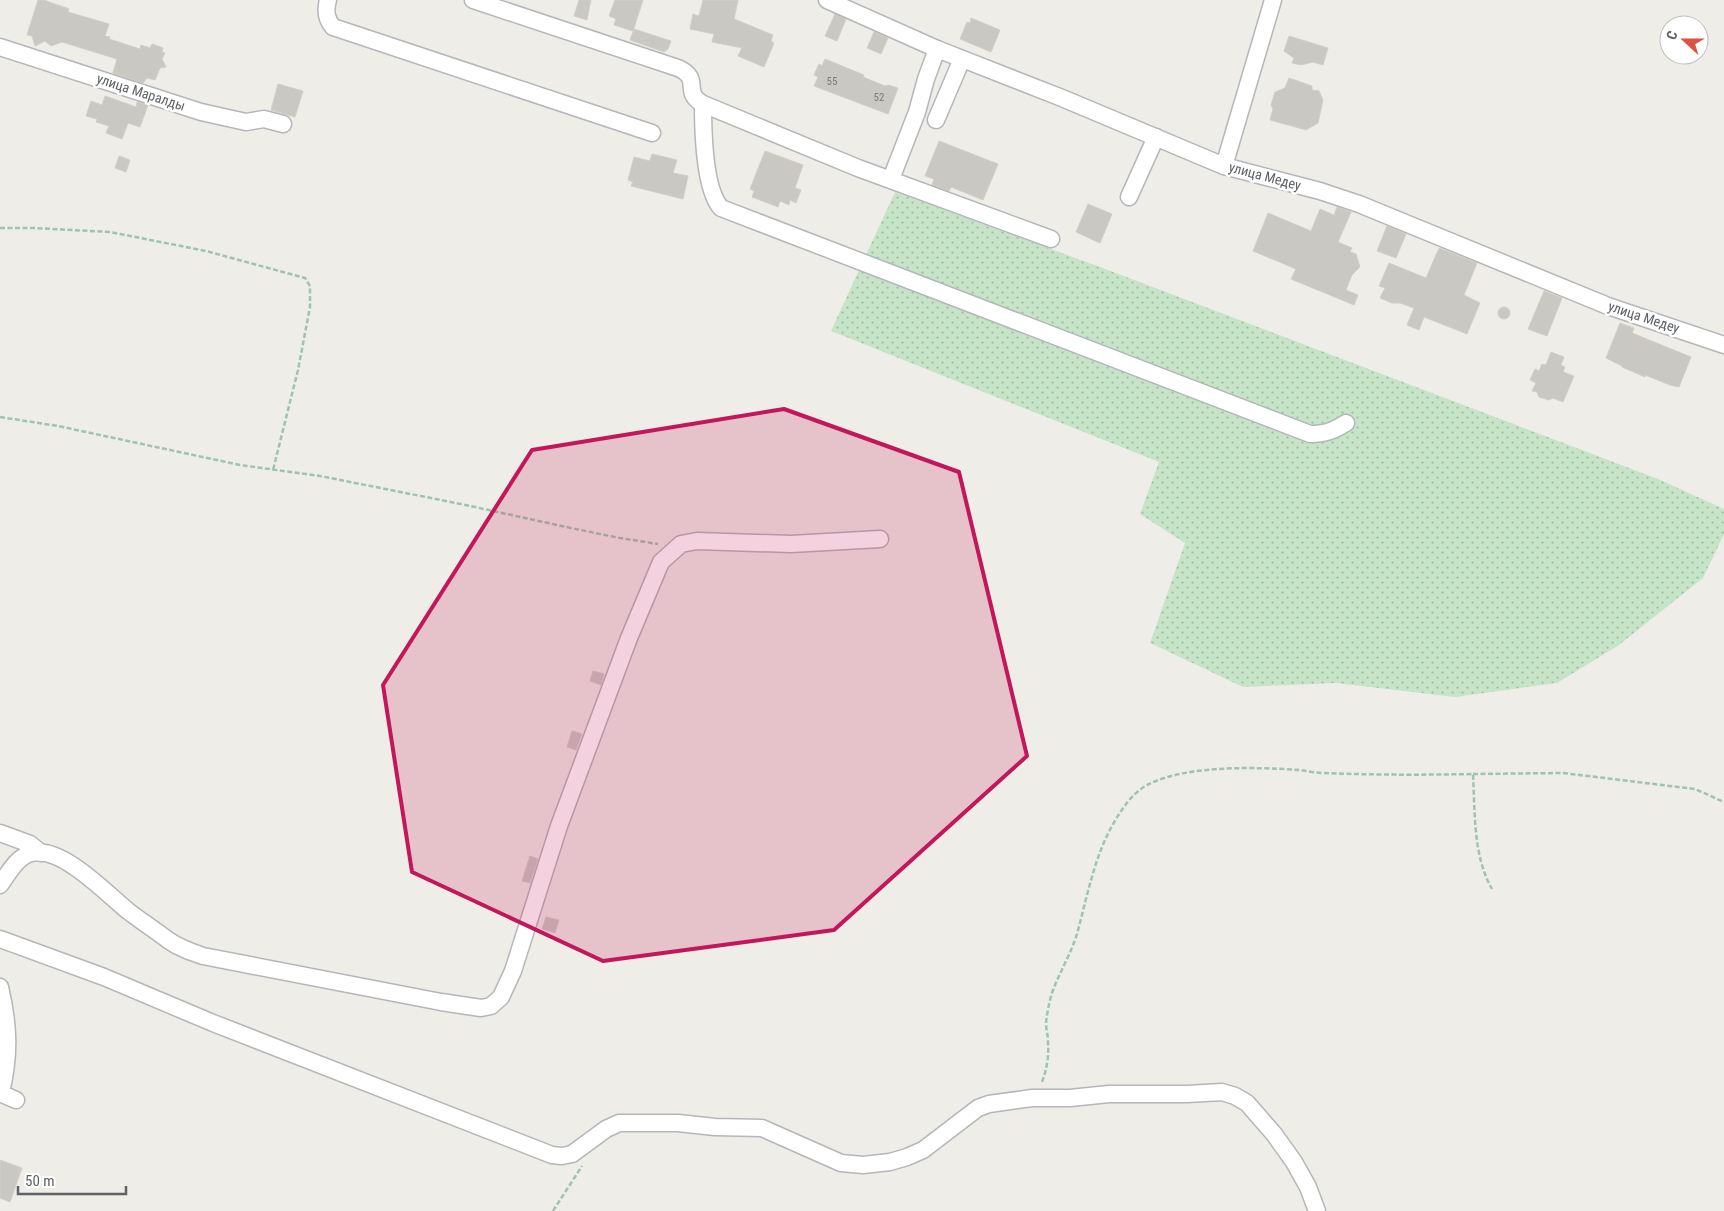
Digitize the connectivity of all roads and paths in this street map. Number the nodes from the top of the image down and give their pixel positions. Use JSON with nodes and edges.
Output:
{"nodes":[{"id":1,"x":328,"y":0,"type":"edge"},
{"id":2,"x":473,"y":0,"type":"edge"},
{"id":3,"x":827,"y":0,"type":"edge"},
{"id":4,"x":1273,"y":0,"type":"edge"},
{"id":5,"x":0,"y":47,"type":"edge"},
{"id":6,"x":937,"y":49,"type":"junction"},
{"id":7,"x":962,"y":58,"type":"junction"},
{"id":8,"x":703,"y":104,"type":"junction"},
{"id":9,"x":936,"y":120,"type":"dead end"},
{"id":10,"x":284,"y":124,"type":"dead end"},
{"id":11,"x":652,"y":133,"type":"dead end"},
{"id":12,"x":1156,"y":137,"type":"junction"},
{"id":13,"x":1224,"y":166,"type":"junction"},
{"id":14,"x":891,"y":179,"type":"junction"},
{"id":15,"x":1129,"y":197,"type":"dead end"},
{"id":16,"x":0,"y":228,"type":"edge"},
{"id":17,"x":1051,"y":239,"type":"dead end"},
{"id":18,"x":1724,"y":344,"type":"edge"},
{"id":19,"x":0,"y":417,"type":"edge"},
{"id":20,"x":1346,"y":423,"type":"dead end"},
{"id":21,"x":273,"y":470,"type":"junction"},
{"id":22,"x":880,"y":539,"type":"dead end"},
{"id":23,"x":652,"y":543,"type":"dead end"},
{"id":24,"x":1473,"y":774,"type":"junction"},
{"id":25,"x":1724,"y":802,"type":"edge"},
{"id":26,"x":0,"y":833,"type":"edge"},
{"id":27,"x":42,"y":853,"type":"junction"},
{"id":28,"x":0,"y":866,"type":"edge"},
{"id":29,"x":1,"y":884,"type":"edge"},
{"id":30,"x":1492,"y":890,"type":"dead end"},
{"id":31,"x":0,"y":939,"type":"edge"},
{"id":32,"x":0,"y":987,"type":"edge"},
{"id":33,"x":5,"y":1095,"type":"edge"},
{"id":34,"x":1032,"y":1098,"type":"junction"},
{"id":35,"x":585,"y":1163,"type":"dead end"},
{"id":36,"x":553,"y":1211,"type":"edge"},
{"id":37,"x":1317,"y":1211,"type":"edge"}],
"edges":[{"from":1,"to":11,"type":"street"},
{"from":2,"to":8,"type":"street"},
{"from":3,"to":6,"type":"street","name":"улица Медеу"},
{"from":4,"to":13,"type":"street"},
{"from":5,"to":10,"type":"street","name":"улица Маралды"},
{"from":6,"to":7,"type":"street","name":"улица Медеу"},
{"from":6,"to":14,"type":"street"},
{"from":7,"to":9,"type":"street"},
{"from":7,"to":12,"type":"street","name":"улица Медеу"},
{"from":8,"to":14,"type":"street"},
{"from":8,"to":20,"type":"street"},
{"from":12,"to":13,"type":"street","name":"улица Медеу"},
{"from":12,"to":15,"type":"street"},
{"from":13,"to":18,"type":"street","name":"улица Медеу"},
{"from":14,"to":17,"type":"street"},
{"from":16,"to":21,"type":"path"},
{"from":19,"to":21,"type":"path"},
{"from":21,"to":23,"type":"path"},
{"from":22,"to":27,"type":"street"},
{"from":24,"to":25,"type":"path"},
{"from":24,"to":30,"type":"path"},
{"from":24,"to":34,"type":"path"},
{"from":26,"to":27,"type":"street"},
{"from":27,"to":29,"type":"street"},
{"from":28,"to":29,"type":"street"},
{"from":31,"to":34,"type":"street"},
{"from":32,"to":33,"type":"street"},
{"from":34,"to":37,"type":"street"},
{"from":35,"to":36,"type":"path"}]}
